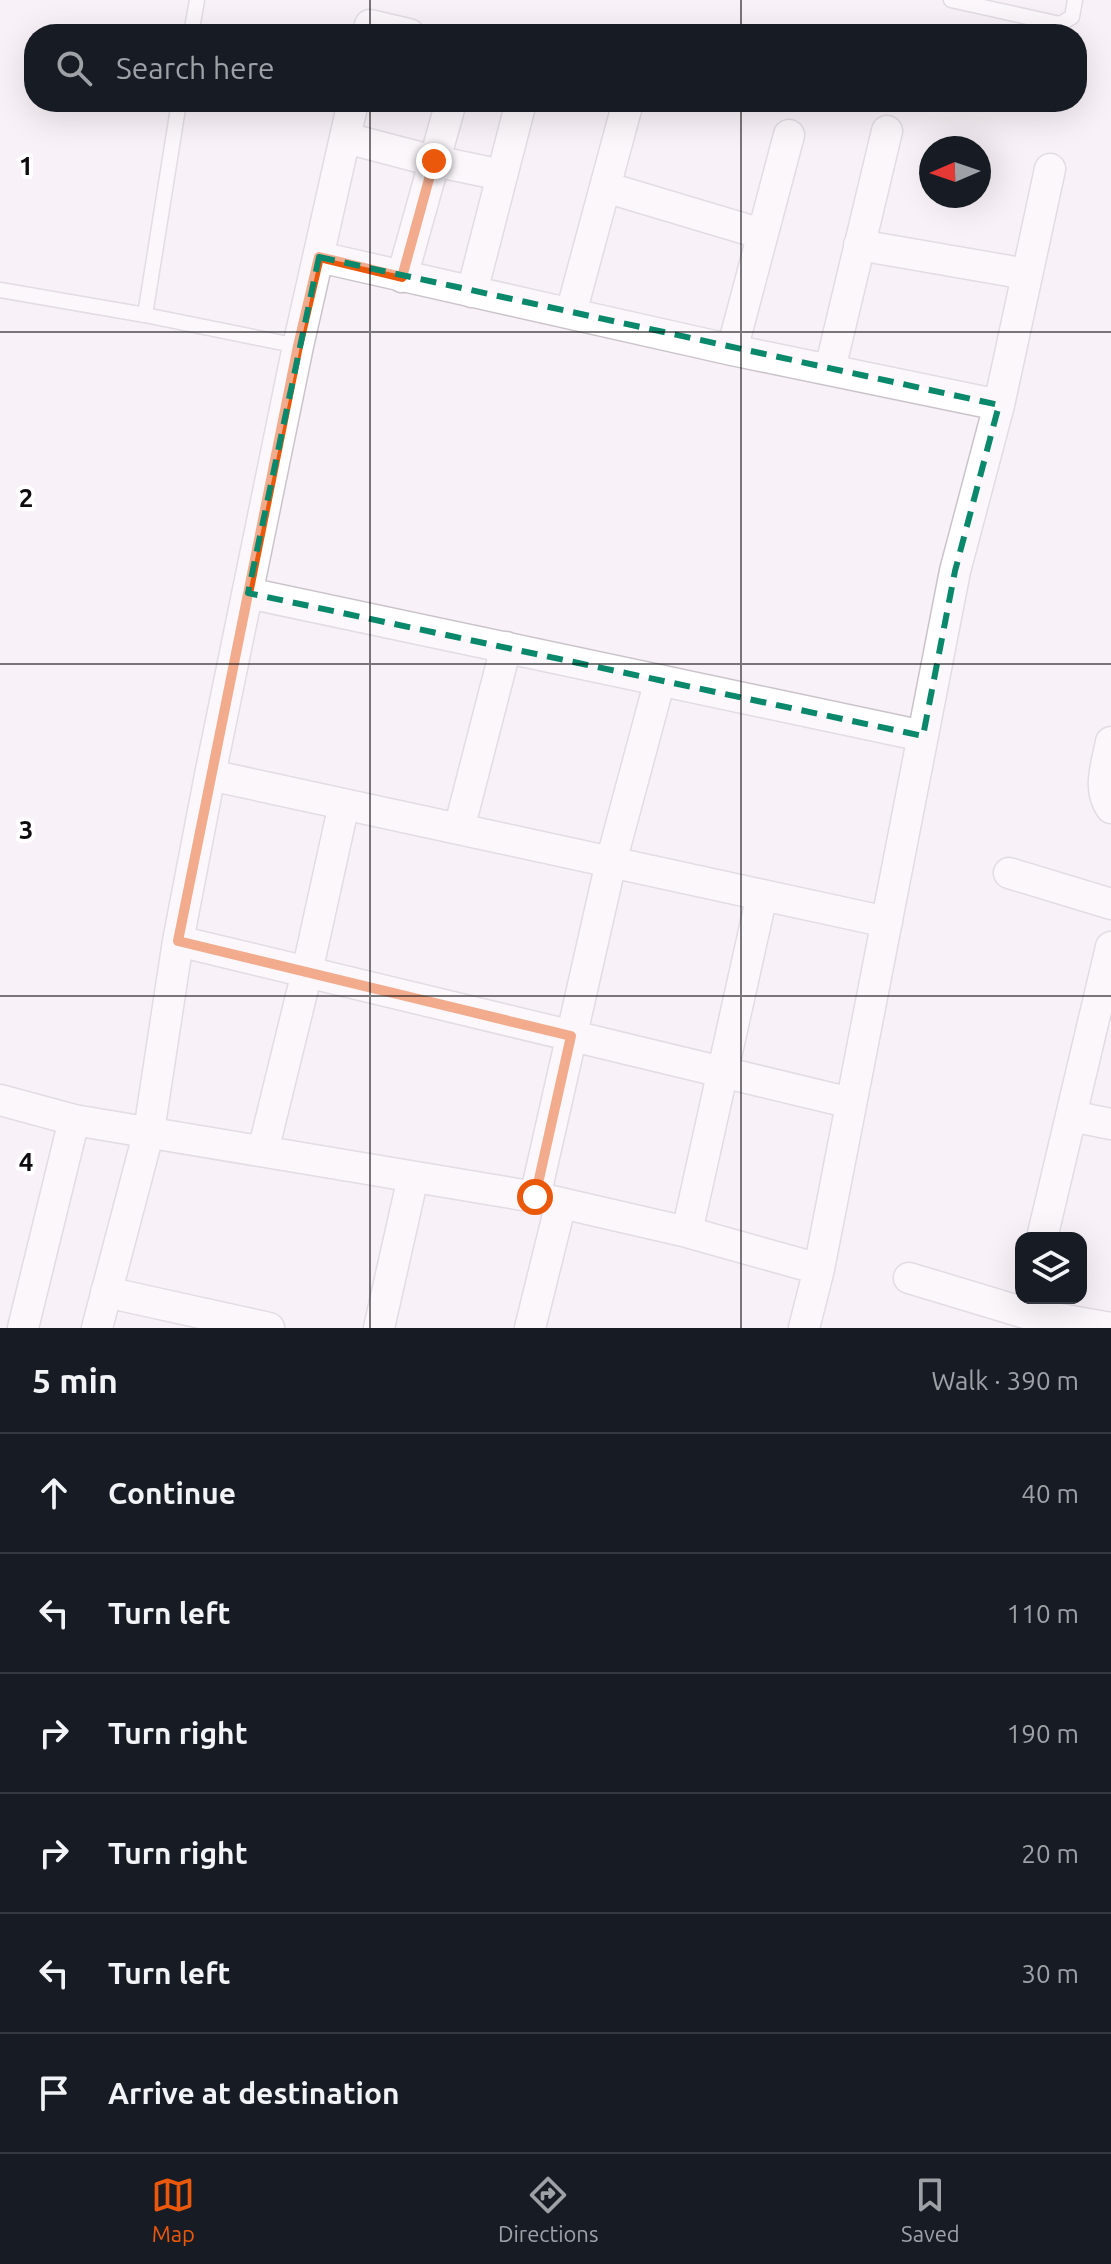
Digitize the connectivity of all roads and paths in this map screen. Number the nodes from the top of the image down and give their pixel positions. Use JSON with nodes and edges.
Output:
{"nodes":[{"id":1,"x":197,"y":0,"type":"edge"},
{"id":2,"x":951,"y":0,"type":"edge"},
{"id":3,"x":1075,"y":0,"type":"edge"},
{"id":4,"x":193,"y":24,"type":"edge"},
{"id":5,"x":177,"y":112,"type":"edge"},
{"id":6,"x":351,"y":112,"type":"edge"},
{"id":7,"x":448,"y":112,"type":"edge"},
{"id":8,"x":518,"y":112,"type":"edge"},
{"id":9,"x":625,"y":112,"type":"edge"},
{"id":10,"x":887,"y":131,"type":"dead end"},
{"id":11,"x":789,"y":135,"type":"dead end"},
{"id":12,"x":346,"y":138,"type":"junction"},
{"id":13,"x":434,"y":161,"type":"junction"},
{"id":14,"x":1050,"y":169,"type":"dead end"},
{"id":15,"x":502,"y":175,"type":"junction"},
{"id":16,"x":605,"y":187,"type":"junction"},
{"id":17,"x":762,"y":234,"type":"junction"},
{"id":18,"x":859,"y":245,"type":"junction"},
{"id":19,"x":319,"y":257,"type":"junction"},
{"id":20,"x":1027,"y":274,"type":"junction"},
{"id":21,"x":402,"y":277,"type":"junction"},
{"id":22,"x":0,"y":290,"type":"edge"},
{"id":23,"x":472,"y":292,"type":"junction"},
{"id":24,"x":571,"y":313,"type":"junction"},
{"id":25,"x":145,"y":315,"type":"junction"},
{"id":26,"x":298,"y":346,"type":"junction"},
{"id":27,"x":732,"y":350,"type":"junction"},
{"id":28,"x":830,"y":369,"type":"junction"},
{"id":29,"x":999,"y":405,"type":"junction"},
{"id":30,"x":248,"y":593,"type":"junction"},
{"id":31,"x":506,"y":647,"type":"junction"},
{"id":32,"x":660,"y":680,"type":"junction"},
{"id":33,"x":923,"y":736,"type":"junction"},
{"id":34,"x":1111,"y":742,"type":"edge"},
{"id":35,"x":210,"y":775,"type":"junction"},
{"id":36,"x":344,"y":804,"type":"junction"},
{"id":37,"x":1111,"y":808,"type":"edge"},
{"id":38,"x":459,"y":829,"type":"junction"},
{"id":39,"x":611,"y":862,"type":"junction"},
{"id":40,"x":1009,"y":873,"type":"dead end"},
{"id":41,"x":762,"y":895,"type":"junction"},
{"id":42,"x":1111,"y":904,"type":"edge"},
{"id":43,"x":887,"y":922,"type":"junction"},
{"id":44,"x":178,"y":941,"type":"junction"},
{"id":45,"x":1111,"y":947,"type":"edge"},
{"id":46,"x":307,"y":972,"type":"junction"},
{"id":47,"x":1103,"y":1018,"type":"edge"},
{"id":48,"x":571,"y":1036,"type":"junction"},
{"id":49,"x":723,"y":1072,"type":"junction"},
{"id":50,"x":0,"y":1100,"type":"edge"},
{"id":51,"x":851,"y":1103,"type":"junction"},
{"id":52,"x":1071,"y":1116,"type":"junction"},
{"id":53,"x":74,"y":1120,"type":"junction"},
{"id":54,"x":1111,"y":1124,"type":"edge"},
{"id":55,"x":149,"y":1131,"type":"junction"},
{"id":56,"x":263,"y":1151,"type":"junction"},
{"id":57,"x":413,"y":1177,"type":"junction"},
{"id":58,"x":548,"y":1200,"type":"junction"},
{"id":59,"x":687,"y":1232,"type":"junction"},
{"id":60,"x":1043,"y":1232,"type":"edge"},
{"id":61,"x":819,"y":1269,"type":"junction"},
{"id":62,"x":909,"y":1278,"type":"dead end"},
{"id":63,"x":106,"y":1292,"type":"junction"},
{"id":64,"x":1026,"y":1305,"type":"edge"},
{"id":65,"x":256,"y":1327,"type":"edge"},
{"id":66,"x":23,"y":1328,"type":"edge"},
{"id":67,"x":97,"y":1328,"type":"edge"},
{"id":68,"x":379,"y":1328,"type":"edge"},
{"id":69,"x":530,"y":1328,"type":"edge"},
{"id":70,"x":804,"y":1328,"type":"edge"},
{"id":71,"x":1111,"y":1328,"type":"edge"}],
"edges":[{"from":1,"to":4,"type":"lane"},
{"from":2,"to":3,"type":"lane"},
{"from":5,"to":25,"type":"lane"},
{"from":6,"to":12,"type":"street"},
{"from":7,"to":13,"type":"street"},
{"from":8,"to":15,"type":"street"},
{"from":9,"to":16,"type":"street"},
{"from":10,"to":18,"type":"street"},
{"from":11,"to":17,"type":"street"},
{"from":12,"to":13,"type":"street"},
{"from":12,"to":19,"type":"street"},
{"from":13,"to":15,"type":"street"},
{"from":13,"to":21,"type":"street"},
{"from":14,"to":20,"type":"street"},
{"from":15,"to":23,"type":"street"},
{"from":16,"to":17,"type":"street"},
{"from":16,"to":24,"type":"street"},
{"from":17,"to":27,"type":"street"},
{"from":18,"to":20,"type":"street"},
{"from":18,"to":28,"type":"street"},
{"from":19,"to":21,"type":"street"},
{"from":19,"to":26,"type":"street"},
{"from":20,"to":29,"type":"street"},
{"from":21,"to":23,"type":"street"},
{"from":22,"to":25,"type":"lane"},
{"from":23,"to":24,"type":"street"},
{"from":24,"to":27,"type":"street"},
{"from":25,"to":26,"type":"lane"},
{"from":26,"to":30,"type":"street"},
{"from":27,"to":28,"type":"street"},
{"from":28,"to":29,"type":"street"},
{"from":29,"to":33,"type":"street"},
{"from":30,"to":31,"type":"street"},
{"from":30,"to":35,"type":"street"},
{"from":31,"to":32,"type":"street"},
{"from":31,"to":38,"type":"street"},
{"from":32,"to":33,"type":"street"},
{"from":32,"to":39,"type":"street"},
{"from":33,"to":43,"type":"street"},
{"from":34,"to":37,"type":"street"},
{"from":35,"to":36,"type":"street"},
{"from":35,"to":44,"type":"street"},
{"from":36,"to":38,"type":"street"},
{"from":36,"to":46,"type":"street"},
{"from":38,"to":39,"type":"street"},
{"from":39,"to":41,"type":"street"},
{"from":39,"to":48,"type":"street"},
{"from":40,"to":42,"type":"street"},
{"from":41,"to":43,"type":"street"},
{"from":41,"to":49,"type":"street"},
{"from":43,"to":51,"type":"street"},
{"from":44,"to":46,"type":"street"},
{"from":44,"to":55,"type":"street"},
{"from":45,"to":47,"type":"street"},
{"from":46,"to":48,"type":"street"},
{"from":46,"to":56,"type":"street"},
{"from":47,"to":52,"type":"street"},
{"from":48,"to":49,"type":"street"},
{"from":48,"to":58,"type":"street"},
{"from":49,"to":51,"type":"street"},
{"from":49,"to":59,"type":"street"},
{"from":50,"to":53,"type":"street"},
{"from":51,"to":61,"type":"street"},
{"from":52,"to":54,"type":"street"},
{"from":52,"to":60,"type":"street"},
{"from":53,"to":55,"type":"street"},
{"from":53,"to":66,"type":"street"},
{"from":55,"to":56,"type":"street"},
{"from":55,"to":63,"type":"street"},
{"from":56,"to":57,"type":"street"},
{"from":57,"to":58,"type":"street"},
{"from":57,"to":68,"type":"street"},
{"from":58,"to":59,"type":"street"},
{"from":58,"to":69,"type":"street"},
{"from":59,"to":61,"type":"street"},
{"from":61,"to":70,"type":"street"},
{"from":62,"to":64,"type":"street"},
{"from":63,"to":65,"type":"street"},
{"from":63,"to":67,"type":"street"},
{"from":64,"to":71,"type":"street"}]}
